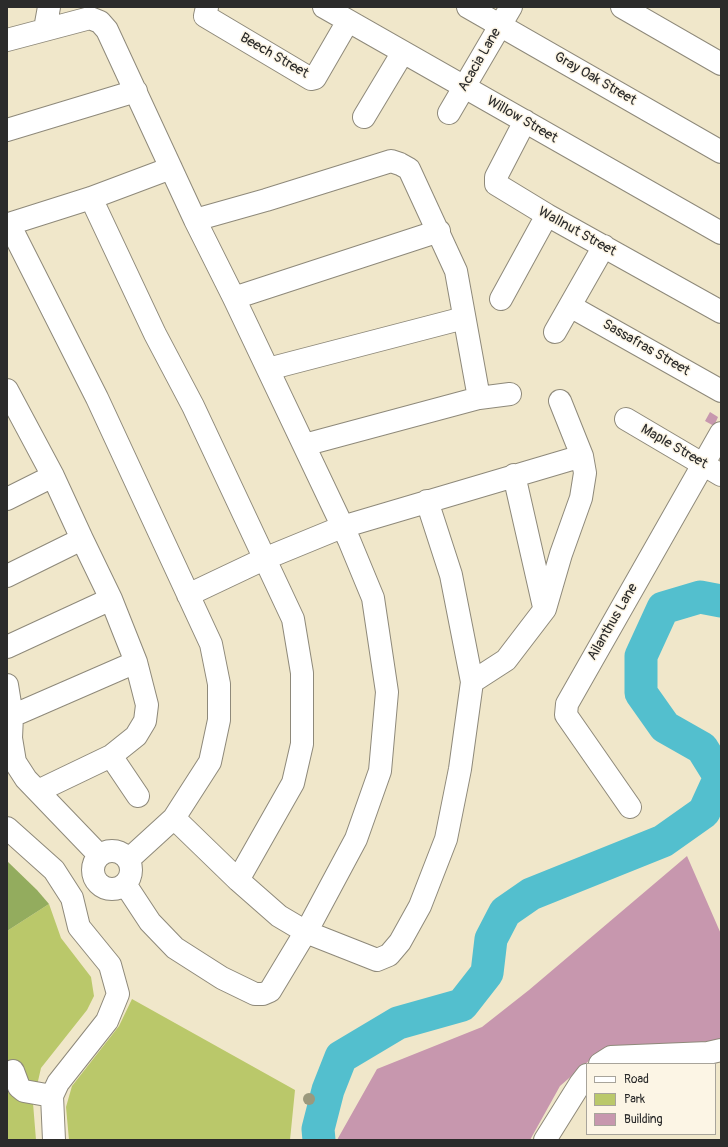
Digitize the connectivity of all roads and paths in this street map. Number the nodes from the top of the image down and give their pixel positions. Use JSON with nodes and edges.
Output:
{"nodes":[{"id":1,"x":49,"y":7,"type":"edge"},
{"id":2,"x":207,"y":7,"type":"edge"},
{"id":3,"x":324,"y":7,"type":"edge"},
{"id":4,"x":468,"y":7,"type":"edge"},
{"id":5,"x":622,"y":7,"type":"edge"},
{"id":6,"x":506,"y":16,"type":"edge"},
{"id":7,"x":348,"y":21,"type":"junction"},
{"id":8,"x":46,"y":29,"type":"junction"},
{"id":9,"x":7,"y":40,"type":"edge"},
{"id":10,"x":403,"y":52,"type":"junction"},
{"id":11,"x":721,"y":64,"type":"edge"},
{"id":12,"x":464,"y":87,"type":"junction"},
{"id":13,"x":136,"y":91,"type":"junction"},
{"id":14,"x":450,"y":113,"type":"dead end"},
{"id":15,"x":364,"y":117,"type":"dead end"},
{"id":16,"x":525,"y":121,"type":"junction"},
{"id":17,"x":7,"y":130,"type":"edge"},
{"id":18,"x":721,"y":152,"type":"edge"},
{"id":19,"x":171,"y":168,"type":"junction"},
{"id":20,"x":91,"y":198,"type":"junction"},
{"id":21,"x":547,"y":215,"type":"junction"},
{"id":22,"x":195,"y":220,"type":"junction"},
{"id":23,"x":8,"y":222,"type":"edge"},
{"id":24,"x":439,"y":231,"type":"junction"},
{"id":25,"x":721,"y":233,"type":"edge"},
{"id":26,"x":604,"y":246,"type":"junction"},
{"id":27,"x":234,"y":298,"type":"junction"},
{"id":28,"x":501,"y":299,"type":"dead end"},
{"id":29,"x":570,"y":306,"type":"junction"},
{"id":30,"x":721,"y":312,"type":"edge"},
{"id":31,"x":464,"y":318,"type":"junction"},
{"id":32,"x":555,"y":332,"type":"dead end"},
{"id":33,"x":268,"y":369,"type":"junction"},
{"id":34,"x":7,"y":390,"type":"edge"},
{"id":35,"x":721,"y":391,"type":"edge"},
{"id":36,"x":510,"y":394,"type":"dead end"},
{"id":37,"x":479,"y":398,"type":"junction"},
{"id":38,"x":560,"y":401,"type":"dead end"},
{"id":39,"x":12,"y":416,"type":"edge"},
{"id":40,"x":626,"y":420,"type":"dead end"},
{"id":41,"x":721,"y":432,"type":"edge"},
{"id":42,"x":304,"y":445,"type":"junction"},
{"id":43,"x":582,"y":456,"type":"junction"},
{"id":44,"x":712,"y":469,"type":"edge"},
{"id":45,"x":514,"y":475,"type":"junction"},
{"id":46,"x":53,"y":476,"type":"junction"},
{"id":47,"x":7,"y":499,"type":"edge"},
{"id":48,"x":427,"y":502,"type":"junction"},
{"id":49,"x":342,"y":527,"type":"junction"},
{"id":50,"x":82,"y":539,"type":"junction"},
{"id":51,"x":264,"y":559,"type":"junction"},
{"id":52,"x":7,"y":576,"type":"edge"},
{"id":53,"x":188,"y":595,"type":"junction"},
{"id":54,"x":111,"y":600,"type":"junction"},
{"id":55,"x":545,"y":609,"type":"junction"},
{"id":56,"x":7,"y":647,"type":"edge"},
{"id":57,"x":136,"y":662,"type":"junction"},
{"id":58,"x":472,"y":682,"type":"junction"},
{"id":59,"x":7,"y":685,"type":"edge"},
{"id":60,"x":12,"y":716,"type":"junction"},
{"id":61,"x":112,"y":756,"type":"junction"},
{"id":62,"x":38,"y":791,"type":"junction"},
{"id":63,"x":138,"y":796,"type":"dead end"},
{"id":64,"x":630,"y":807,"type":"dead end"},
{"id":65,"x":174,"y":818,"type":"junction"},
{"id":66,"x":7,"y":828,"type":"edge"},
{"id":67,"x":100,"y":855,"type":"junction"},
{"id":68,"x":128,"y":860,"type":"junction"},
{"id":69,"x":238,"y":880,"type":"junction"},
{"id":70,"x":125,"y":884,"type":"junction"},
{"id":71,"x":306,"y":932,"type":"junction"},
{"id":72,"x":721,"y":1050,"type":"edge"},
{"id":73,"x":602,"y":1063,"type":"edge"},
{"id":74,"x":12,"y":1071,"type":"dead end"},
{"id":75,"x":586,"y":1076,"type":"edge"},
{"id":76,"x":52,"y":1096,"type":"junction"},
{"id":77,"x":54,"y":1140,"type":"edge"},
{"id":78,"x":545,"y":1140,"type":"edge"}],
"edges":[{"from":1,"to":8,"type":"street"},
{"from":2,"to":7,"type":"street","name":"Beech Street"},
{"from":3,"to":7,"type":"street","name":"Willow Street"},
{"from":4,"to":6,"type":"street","name":"Gray Oak Street"},
{"from":5,"to":11,"type":"street"},
{"from":6,"to":12,"type":"street","name":"Acacia Lane"},
{"from":6,"to":18,"type":"street","name":"Gray Oak Street"},
{"from":7,"to":10,"type":"street","name":"Willow Street"},
{"from":8,"to":9,"type":"street"},
{"from":8,"to":13,"type":"street"},
{"from":10,"to":12,"type":"street","name":"Willow Street"},
{"from":10,"to":15,"type":"street"},
{"from":12,"to":14,"type":"street","name":"Acacia Lane"},
{"from":12,"to":16,"type":"street","name":"Willow Street"},
{"from":13,"to":17,"type":"street"},
{"from":13,"to":19,"type":"street"},
{"from":16,"to":21,"type":"street","name":"Wallnut Street"},
{"from":16,"to":25,"type":"street","name":"Willow Street"},
{"from":19,"to":20,"type":"street"},
{"from":19,"to":22,"type":"street"},
{"from":20,"to":23,"type":"street"},
{"from":20,"to":51,"type":"street"},
{"from":21,"to":26,"type":"street","name":"Wallnut Street"},
{"from":21,"to":28,"type":"street"},
{"from":22,"to":24,"type":"street"},
{"from":22,"to":27,"type":"street"},
{"from":23,"to":53,"type":"street"},
{"from":24,"to":27,"type":"street"},
{"from":24,"to":31,"type":"street"},
{"from":26,"to":29,"type":"street"},
{"from":26,"to":30,"type":"street","name":"Wallnut Street"},
{"from":27,"to":33,"type":"street"},
{"from":29,"to":32,"type":"street"},
{"from":29,"to":35,"type":"street","name":"Sassafras Street"},
{"from":31,"to":33,"type":"street"},
{"from":31,"to":37,"type":"street"},
{"from":33,"to":42,"type":"street"},
{"from":34,"to":39,"type":"street"},
{"from":36,"to":37,"type":"street"},
{"from":37,"to":42,"type":"street"},
{"from":38,"to":43,"type":"street"},
{"from":39,"to":46,"type":"street"},
{"from":40,"to":44,"type":"street","name":"Maple Street"},
{"from":41,"to":44,"type":"street","name":"Ailanthus Lane"},
{"from":42,"to":49,"type":"street"},
{"from":43,"to":45,"type":"street"},
{"from":43,"to":55,"type":"street"},
{"from":44,"to":64,"type":"street","name":"Ailanthus Lane"},
{"from":45,"to":48,"type":"street"},
{"from":45,"to":55,"type":"street"},
{"from":46,"to":47,"type":"street"},
{"from":46,"to":50,"type":"street"},
{"from":48,"to":49,"type":"street"},
{"from":48,"to":58,"type":"street"},
{"from":49,"to":51,"type":"street"},
{"from":49,"to":71,"type":"street"},
{"from":50,"to":52,"type":"street"},
{"from":50,"to":54,"type":"street"},
{"from":51,"to":53,"type":"street"},
{"from":51,"to":69,"type":"street"},
{"from":53,"to":65,"type":"street"},
{"from":54,"to":56,"type":"street"},
{"from":54,"to":57,"type":"street"},
{"from":55,"to":58,"type":"street"},
{"from":57,"to":60,"type":"street"},
{"from":57,"to":61,"type":"street"},
{"from":58,"to":71,"type":"street"},
{"from":59,"to":60,"type":"street"},
{"from":60,"to":62,"type":"street"},
{"from":61,"to":62,"type":"street"},
{"from":61,"to":63,"type":"street"},
{"from":62,"to":67,"type":"street"},
{"from":65,"to":68,"type":"street"},
{"from":65,"to":69,"type":"street"},
{"from":66,"to":76,"type":"street"},
{"from":67,"to":68,"type":"street"},
{"from":67,"to":70,"type":"street"},
{"from":68,"to":70,"type":"street"},
{"from":69,"to":71,"type":"street"},
{"from":70,"to":71,"type":"street"},
{"from":72,"to":73,"type":"street"},
{"from":74,"to":76,"type":"street"},
{"from":75,"to":78,"type":"street"},
{"from":76,"to":77,"type":"street"}]}
